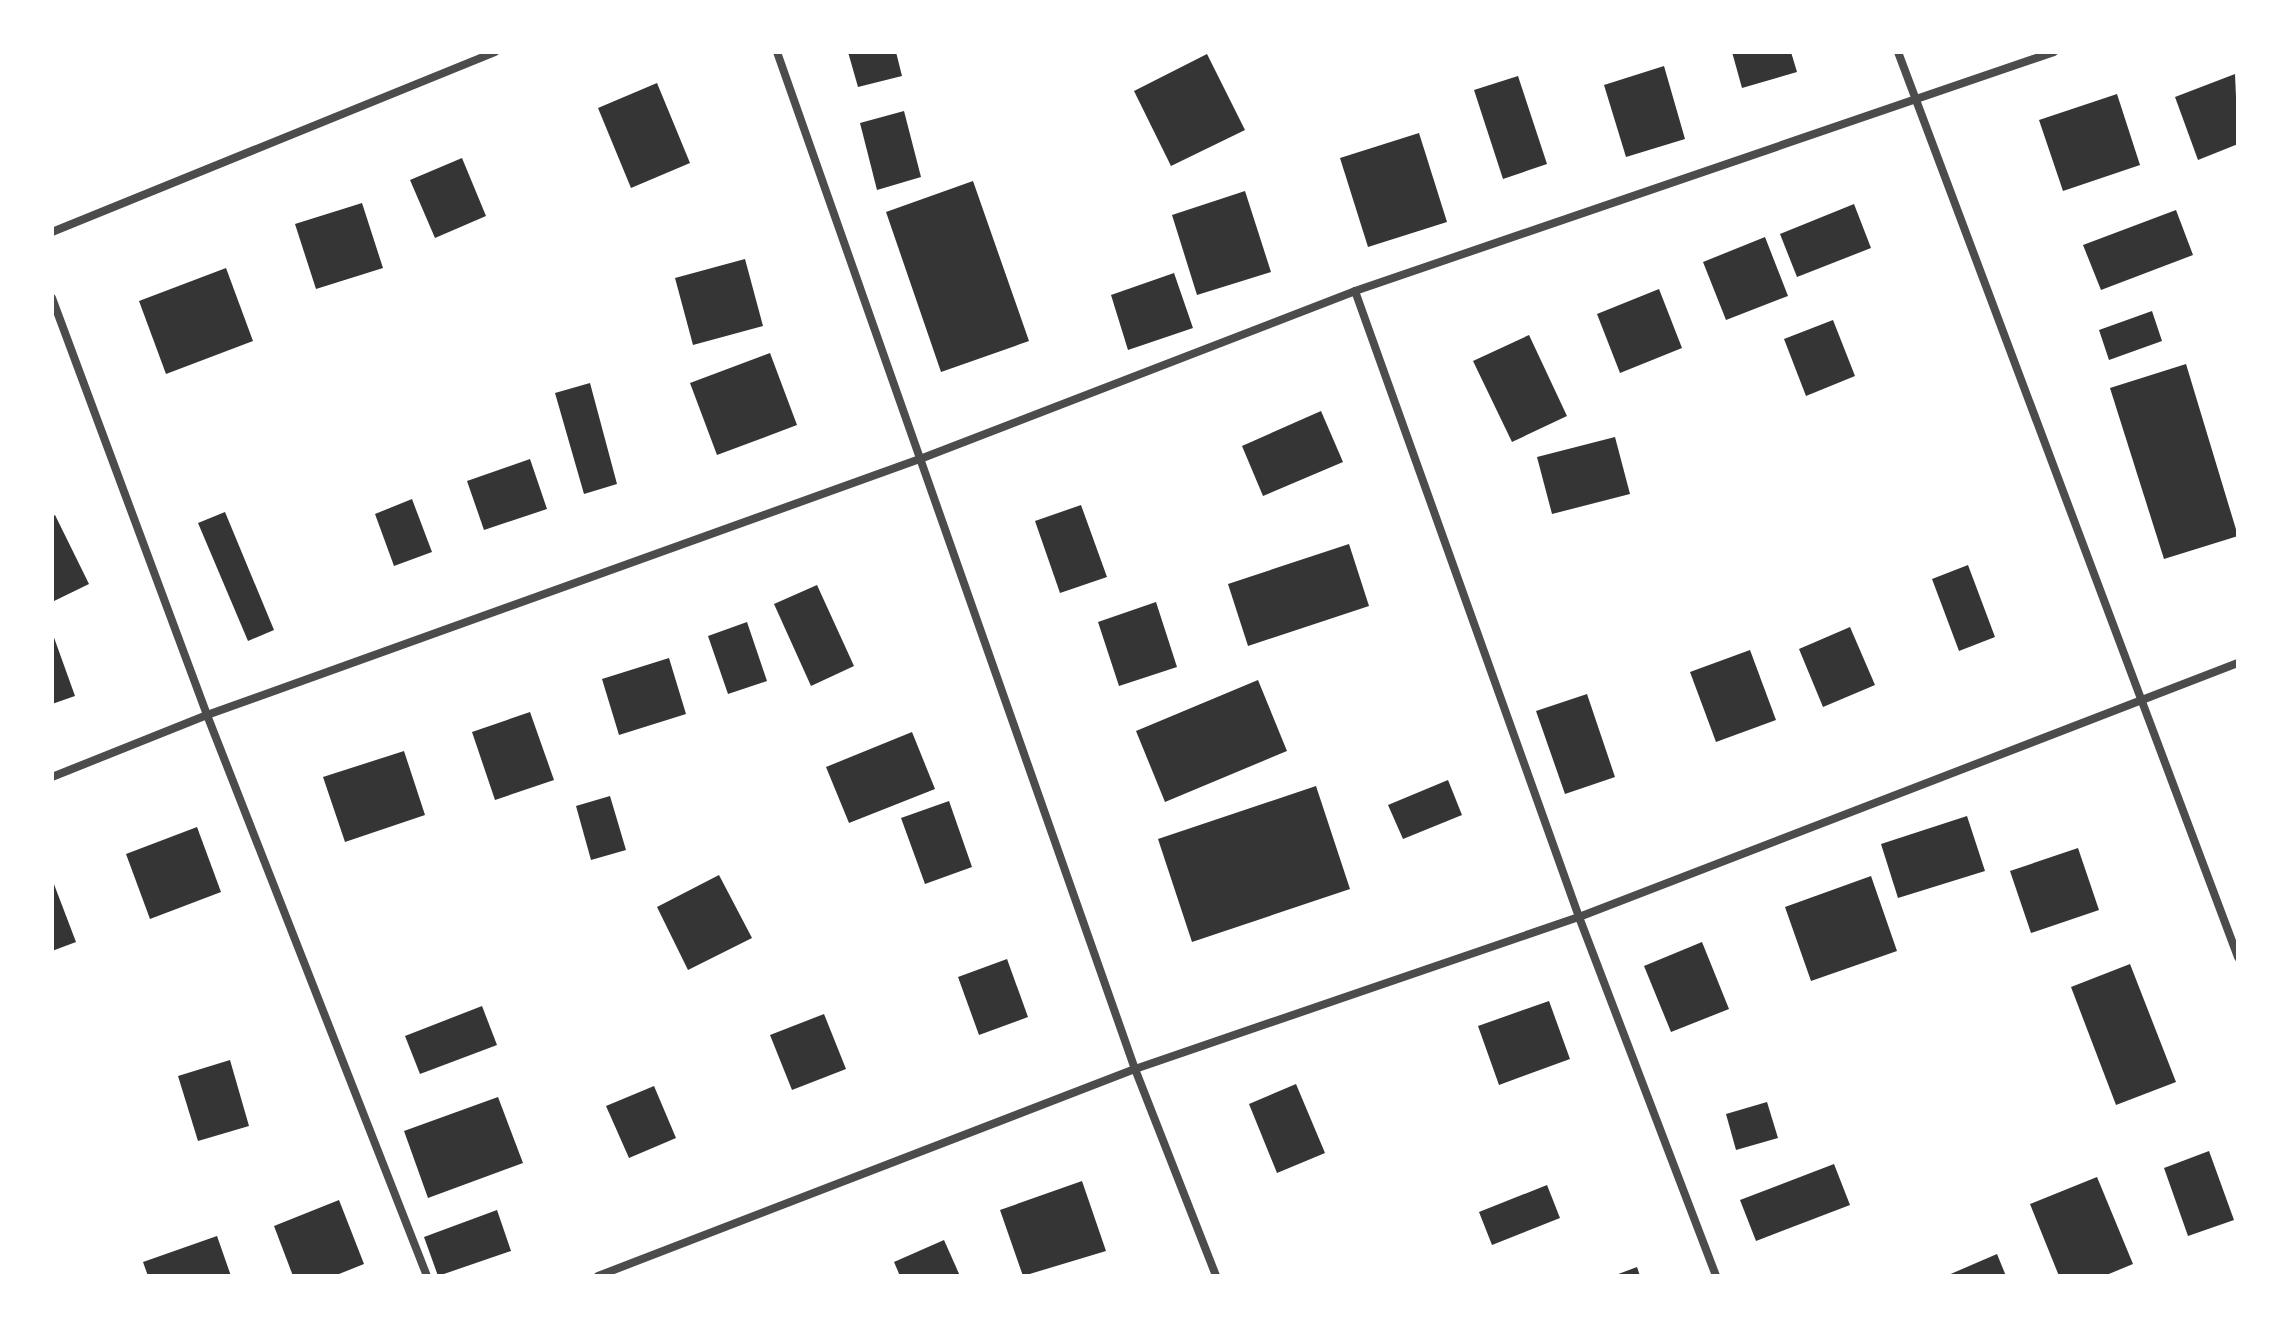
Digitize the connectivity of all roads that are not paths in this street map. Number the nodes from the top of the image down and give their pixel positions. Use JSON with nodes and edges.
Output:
{"nodes":[{"id":1,"x":495,"y":52,"type":"edge"},
{"id":2,"x":777,"y":52,"type":"edge"},
{"id":3,"x":1898,"y":52,"type":"edge"},
{"id":4,"x":2054,"y":52,"type":"edge"},
{"id":5,"x":1913,"y":98,"type":"junction"},
{"id":6,"x":52,"y":232,"type":"edge"},
{"id":7,"x":1355,"y":291,"type":"junction"},
{"id":8,"x":52,"y":298,"type":"edge"},
{"id":9,"x":920,"y":459,"type":"junction"},
{"id":10,"x":2238,"y":663,"type":"edge"},
{"id":11,"x":2144,"y":699,"type":"junction"},
{"id":12,"x":207,"y":715,"type":"junction"},
{"id":13,"x":52,"y":777,"type":"edge"},
{"id":14,"x":1579,"y":917,"type":"junction"},
{"id":15,"x":2238,"y":957,"type":"edge"},
{"id":16,"x":1135,"y":1069,"type":"junction"},
{"id":17,"x":427,"y":1276,"type":"edge"},
{"id":18,"x":598,"y":1276,"type":"edge"},
{"id":19,"x":1216,"y":1276,"type":"edge"},
{"id":20,"x":1716,"y":1276,"type":"edge"}],
"edges":[{"from":1,"to":6,"type":"street"},
{"from":2,"to":9,"type":"street"},
{"from":3,"to":5,"type":"street"},
{"from":4,"to":5,"type":"street"},
{"from":5,"to":7,"type":"street"},
{"from":5,"to":11,"type":"street"},
{"from":7,"to":9,"type":"street"},
{"from":7,"to":14,"type":"street"},
{"from":8,"to":12,"type":"street"},
{"from":9,"to":12,"type":"street"},
{"from":9,"to":16,"type":"street"},
{"from":10,"to":11,"type":"street"},
{"from":11,"to":14,"type":"street"},
{"from":11,"to":15,"type":"street"},
{"from":12,"to":13,"type":"street"},
{"from":12,"to":17,"type":"street"},
{"from":14,"to":16,"type":"street"},
{"from":14,"to":20,"type":"street"},
{"from":16,"to":18,"type":"street"},
{"from":16,"to":19,"type":"street"}]}
